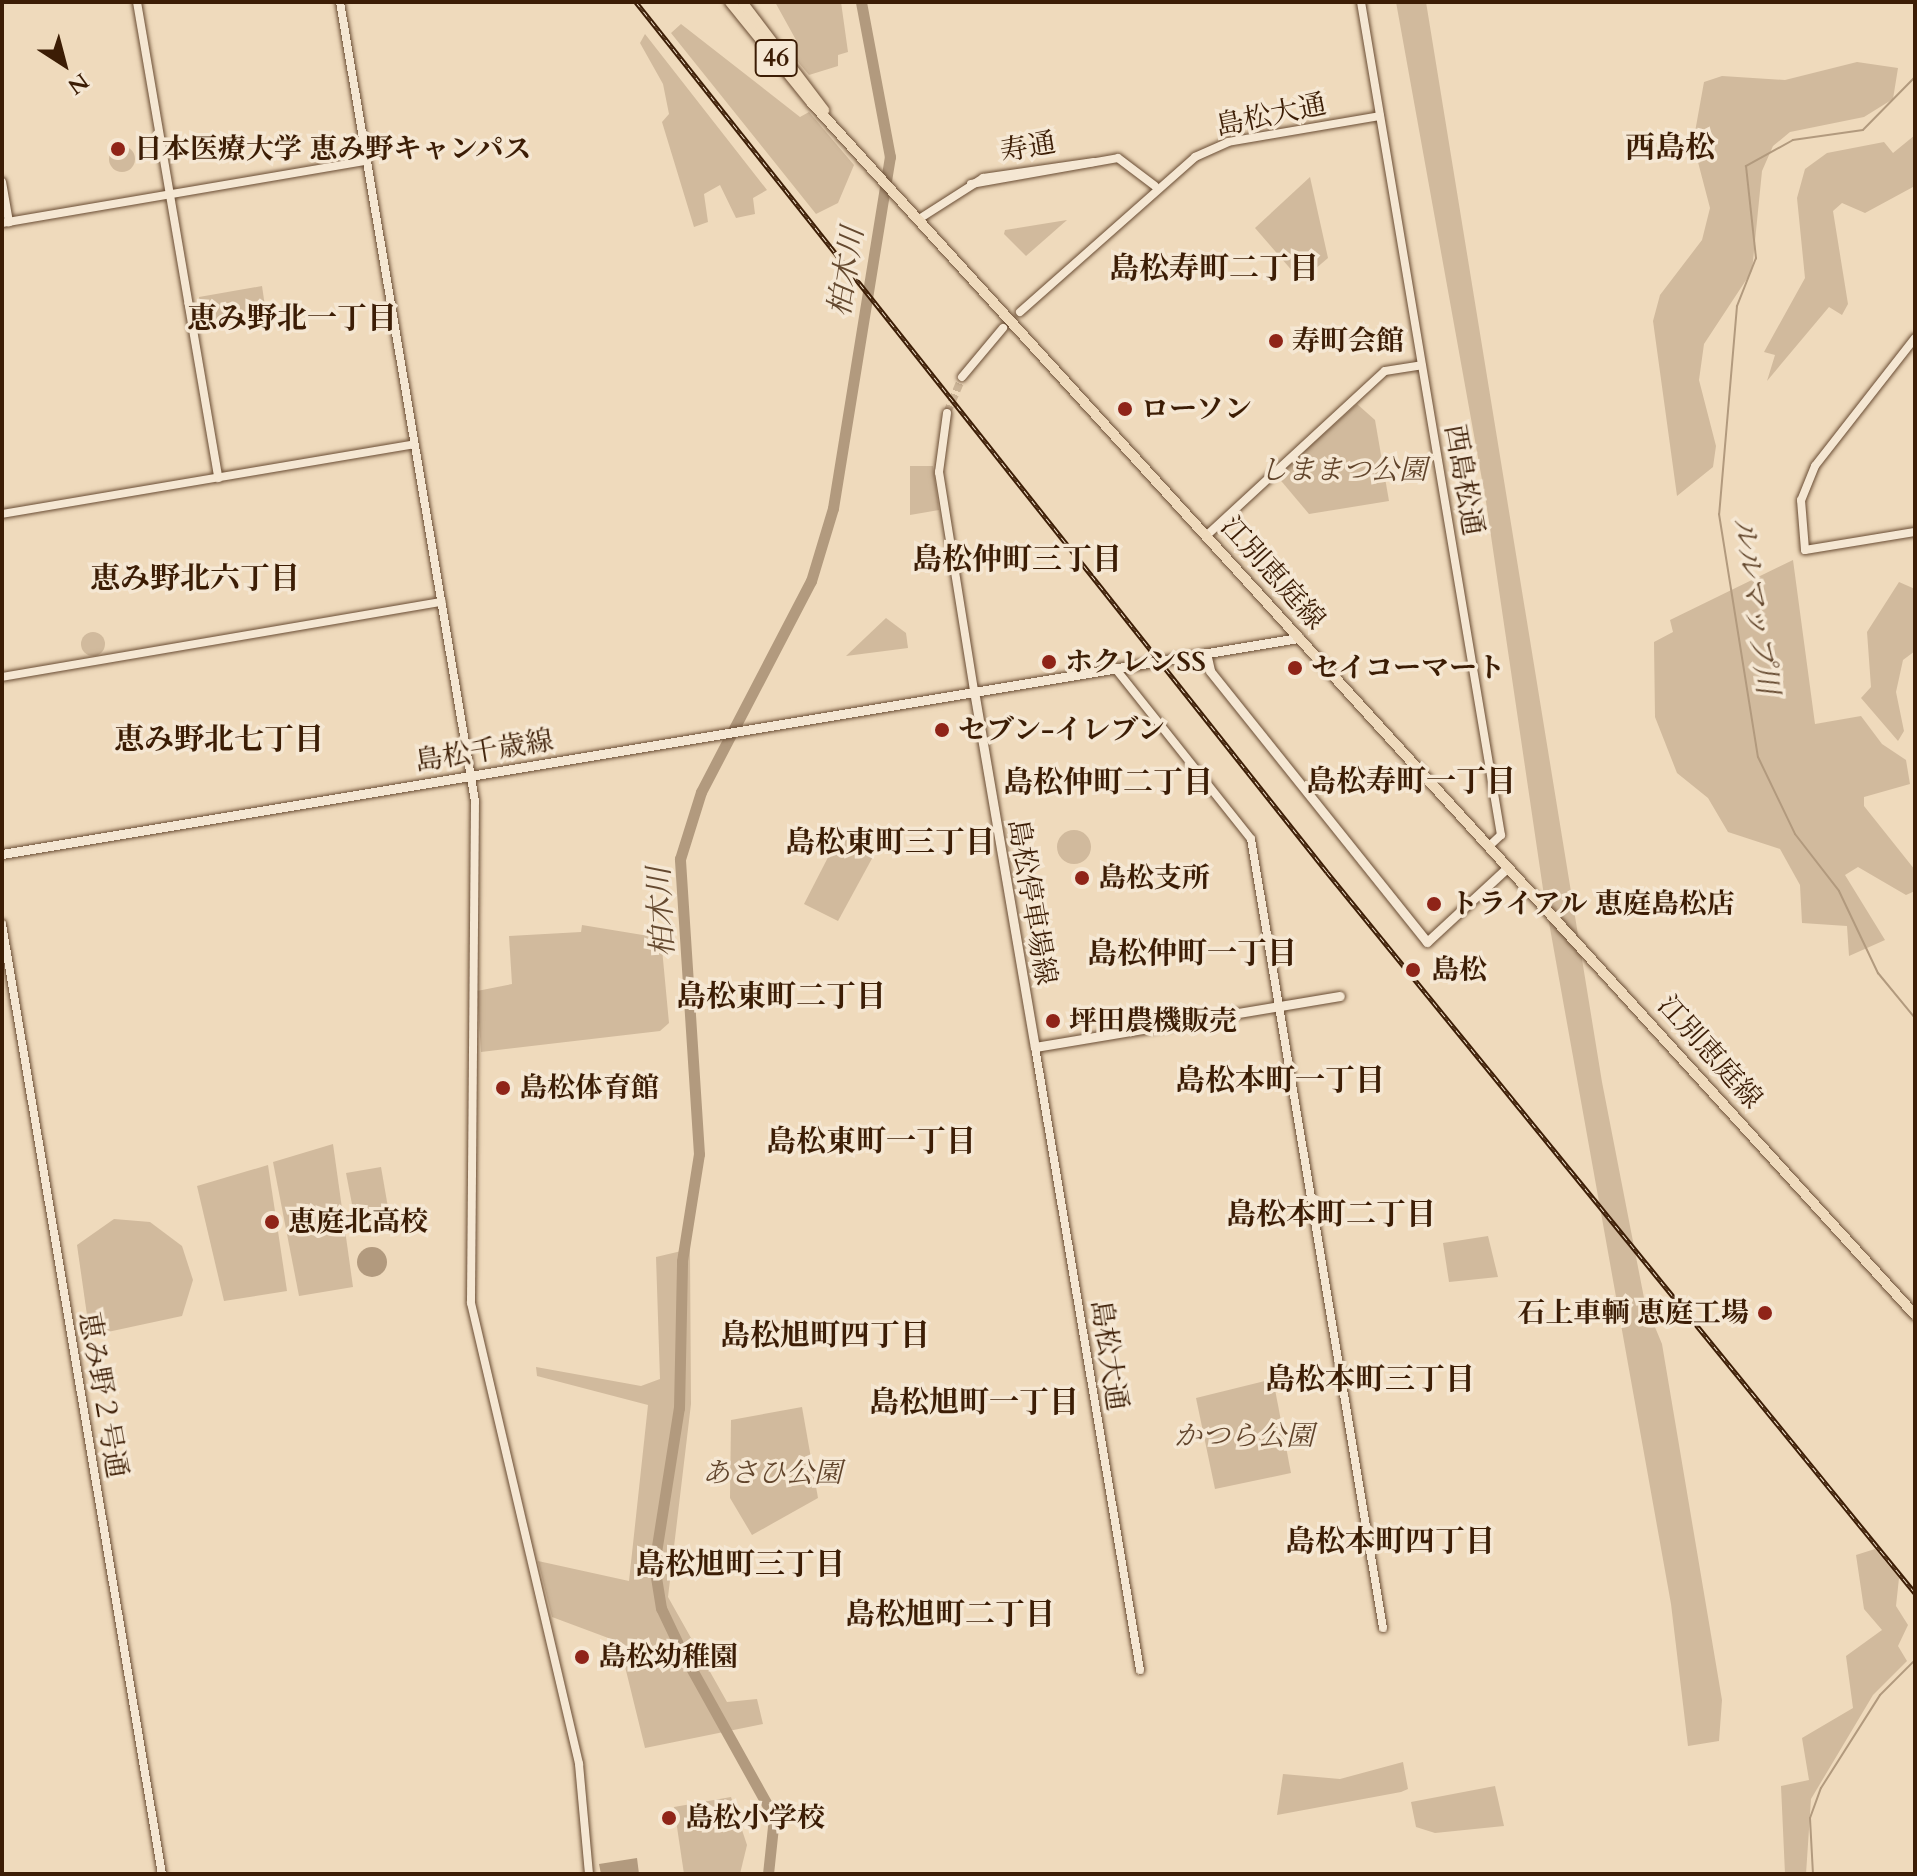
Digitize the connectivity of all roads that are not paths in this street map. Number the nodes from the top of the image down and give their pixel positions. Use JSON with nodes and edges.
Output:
{"nodes":[{"id":1,"x":137,"y":2,"type":"edge"},
{"id":2,"x":340,"y":2,"type":"edge"},
{"id":3,"x":730,"y":2,"type":"edge"},
{"id":4,"x":742,"y":2,"type":"edge"},
{"id":5,"x":1361,"y":2,"type":"edge"},
{"id":6,"x":824,"y":110,"type":"junction"},
{"id":7,"x":1380,"y":116,"type":"junction"},
{"id":8,"x":366,"y":161,"type":"junction"},
{"id":9,"x":2,"y":182,"type":"edge"},
{"id":10,"x":1155,"y":186,"type":"junction"},
{"id":11,"x":170,"y":194,"type":"junction"},
{"id":12,"x":919,"y":219,"type":"junction"},
{"id":13,"x":6,"y":222,"type":"edge"},
{"id":14,"x":1020,"y":312,"type":"dead end"},
{"id":15,"x":1003,"y":328,"type":"dead end"},
{"id":16,"x":1915,"y":338,"type":"edge"},
{"id":17,"x":1422,"y":365,"type":"junction"},
{"id":18,"x":962,"y":377,"type":"tunnel mouth"},
{"id":19,"x":947,"y":413,"type":"tunnel mouth"},
{"id":20,"x":414,"y":444,"type":"junction"},
{"id":21,"x":218,"y":478,"type":"junction"},
{"id":22,"x":2,"y":514,"type":"edge"},
{"id":23,"x":1915,"y":532,"type":"edge"},
{"id":24,"x":1206,"y":536,"type":"junction"},
{"id":25,"x":442,"y":602,"type":"junction"},
{"id":26,"x":1299,"y":638,"type":"junction"},
{"id":27,"x":1206,"y":653,"type":"junction"},
{"id":28,"x":1115,"y":668,"type":"junction"},
{"id":29,"x":2,"y":677,"type":"edge"},
{"id":30,"x":974,"y":691,"type":"junction"},
{"id":31,"x":471,"y":775,"type":"junction"},
{"id":32,"x":1489,"y":846,"type":"junction"},
{"id":33,"x":2,"y":854,"type":"edge"},
{"id":34,"x":1508,"y":867,"type":"junction"},
{"id":35,"x":2,"y":924,"type":"edge"},
{"id":36,"x":1340,"y":996,"type":"dead end"},
{"id":37,"x":1279,"y":1007,"type":"junction"},
{"id":38,"x":1035,"y":1047,"type":"junction"},
{"id":39,"x":1915,"y":1315,"type":"edge"},
{"id":40,"x":1383,"y":1628,"type":"dead end"},
{"id":41,"x":1140,"y":1670,"type":"dead end"},
{"id":42,"x":162,"y":1874,"type":"edge"},
{"id":43,"x":589,"y":1874,"type":"edge"}],
"edges":[{"from":1,"to":11,"type":"street"},
{"from":2,"to":8,"type":"street"},
{"from":3,"to":6,"type":"main road","name":"江別恵庭線","number":"46"},
{"from":4,"to":6,"type":"main road","name":"江別恵庭線","number":"46"},
{"from":5,"to":7,"type":"street"},
{"from":6,"to":12,"type":"main road","name":"江別恵庭線","number":"46"},
{"from":7,"to":10,"type":"street","name":"島松大通"},
{"from":7,"to":17,"type":"street","name":"西島松通"},
{"from":8,"to":11,"type":"street"},
{"from":8,"to":20,"type":"street"},
{"from":9,"to":13,"type":"street"},
{"from":10,"to":12,"type":"street","name":"寿通"},
{"from":10,"to":14,"type":"street","name":"島松大通"},
{"from":11,"to":13,"type":"street"},
{"from":11,"to":21,"type":"street"},
{"from":12,"to":24,"type":"main road","name":"江別恵庭線","number":"46"},
{"from":15,"to":18,"type":"street"},
{"from":16,"to":23,"type":"street"},
{"from":17,"to":24,"type":"street"},
{"from":17,"to":32,"type":"street","name":"西島松通"},
{"from":19,"to":30,"type":"street"},
{"from":20,"to":21,"type":"street"},
{"from":20,"to":25,"type":"street"},
{"from":21,"to":22,"type":"street"},
{"from":24,"to":26,"type":"main road","name":"江別恵庭線","number":"46"},
{"from":25,"to":29,"type":"street"},
{"from":25,"to":31,"type":"street"},
{"from":26,"to":27,"type":"main road"},
{"from":26,"to":32,"type":"main road","name":"江別恵庭線","number":"46"},
{"from":27,"to":28,"type":"main road"},
{"from":27,"to":34,"type":"main road"},
{"from":28,"to":30,"type":"main road"},
{"from":28,"to":37,"type":"street"},
{"from":30,"to":31,"type":"main road","name":"島松千歳線"},
{"from":30,"to":38,"type":"main road","name":"島松停車場線"},
{"from":31,"to":33,"type":"main road","name":"島松千歳線"},
{"from":31,"to":43,"type":"street"},
{"from":32,"to":34,"type":"main road","name":"江別恵庭線","number":"46"},
{"from":34,"to":39,"type":"main road","name":"江別恵庭線","number":"46"},
{"from":35,"to":42,"type":"street","name":"恵み野２号通"},
{"from":36,"to":37,"type":"main road"},
{"from":37,"to":38,"type":"main road"},
{"from":37,"to":40,"type":"street"},
{"from":38,"to":41,"type":"street","name":"島松大通"}]}
